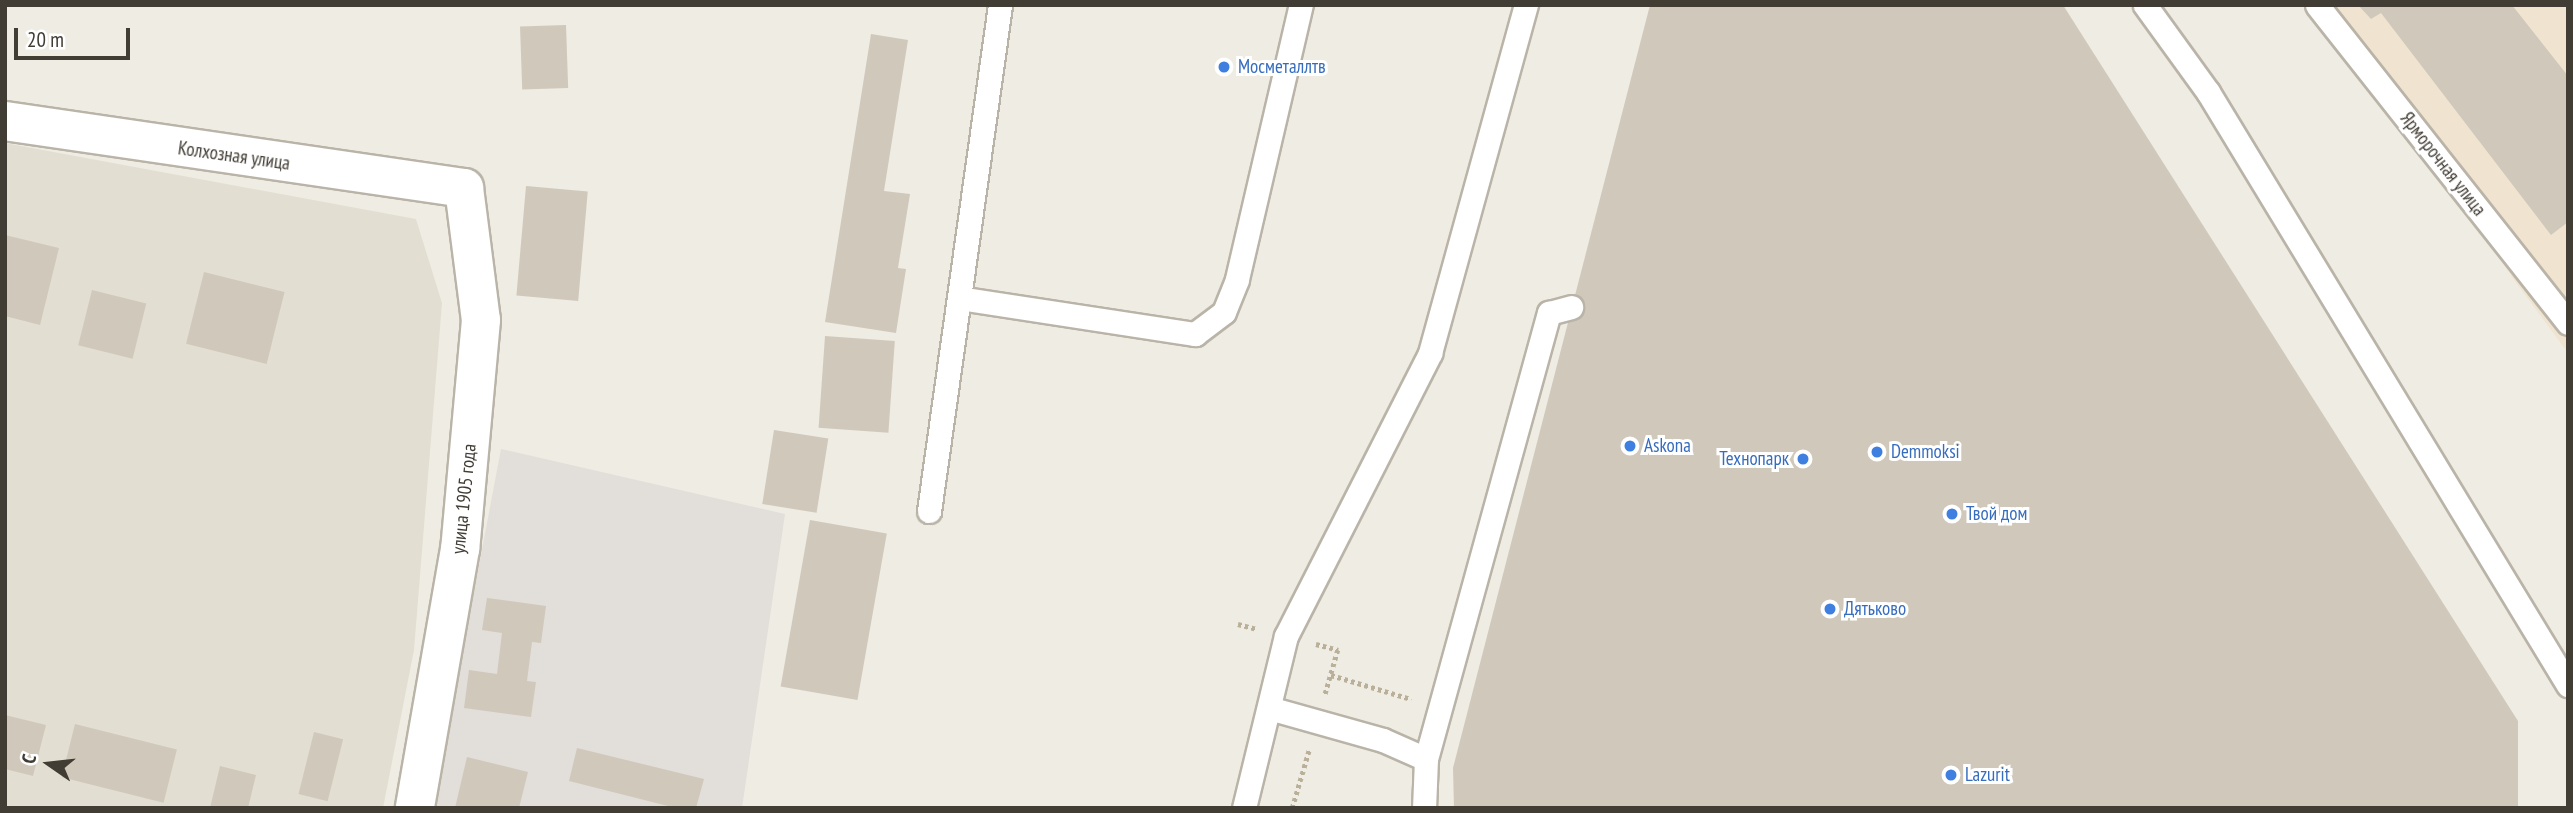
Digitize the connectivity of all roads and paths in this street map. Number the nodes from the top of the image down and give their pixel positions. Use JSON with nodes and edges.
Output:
{"nodes":[{"id":1,"x":1000,"y":5,"type":"edge"},
{"id":2,"x":1301,"y":5,"type":"edge"},
{"id":3,"x":1526,"y":5,"type":"edge"},
{"id":4,"x":2145,"y":5,"type":"edge"},
{"id":5,"x":2317,"y":5,"type":"edge"},
{"id":6,"x":5,"y":121,"type":"edge"},
{"id":7,"x":464,"y":188,"type":"joint"},
{"id":8,"x":959,"y":298,"type":"junction"},
{"id":9,"x":1572,"y":307,"type":"dead end"},
{"id":10,"x":2568,"y":323,"type":"edge"},
{"id":11,"x":929,"y":511,"type":"dead end"},
{"id":12,"x":1331,"y":675,"type":"dead end"},
{"id":13,"x":2568,"y":685,"type":"edge"},
{"id":14,"x":1269,"y":708,"type":"junction"},
{"id":15,"x":1440,"y":708,"type":"junction"},
{"id":16,"x":1426,"y":759,"type":"junction"},
{"id":17,"x":1294,"y":795,"type":"dead end"},
{"id":18,"x":415,"y":808,"type":"edge"},
{"id":19,"x":1244,"y":808,"type":"edge"},
{"id":20,"x":1292,"y":808,"type":"edge"},
{"id":21,"x":1424,"y":808,"type":"edge"}],
"edges":[{"from":1,"to":8,"type":"lane"},
{"from":2,"to":8,"type":"lane"},
{"from":3,"to":14,"type":"lane"},
{"from":4,"to":13,"type":"lane"},
{"from":5,"to":10,"type":"lane","name":"Ярморочная улица"},
{"from":6,"to":7,"type":"street","name":"Колхозная улица"},
{"from":7,"to":18,"type":"street","name":"улица 1905 года"},
{"from":8,"to":11,"type":"lane"},
{"from":9,"to":15,"type":"lane"},
{"from":12,"to":15,"type":"path"},
{"from":14,"to":16,"type":"lane"},
{"from":14,"to":19,"type":"lane"},
{"from":15,"to":16,"type":"lane"},
{"from":16,"to":21,"type":"lane"},
{"from":17,"to":20,"type":"path"}]}
